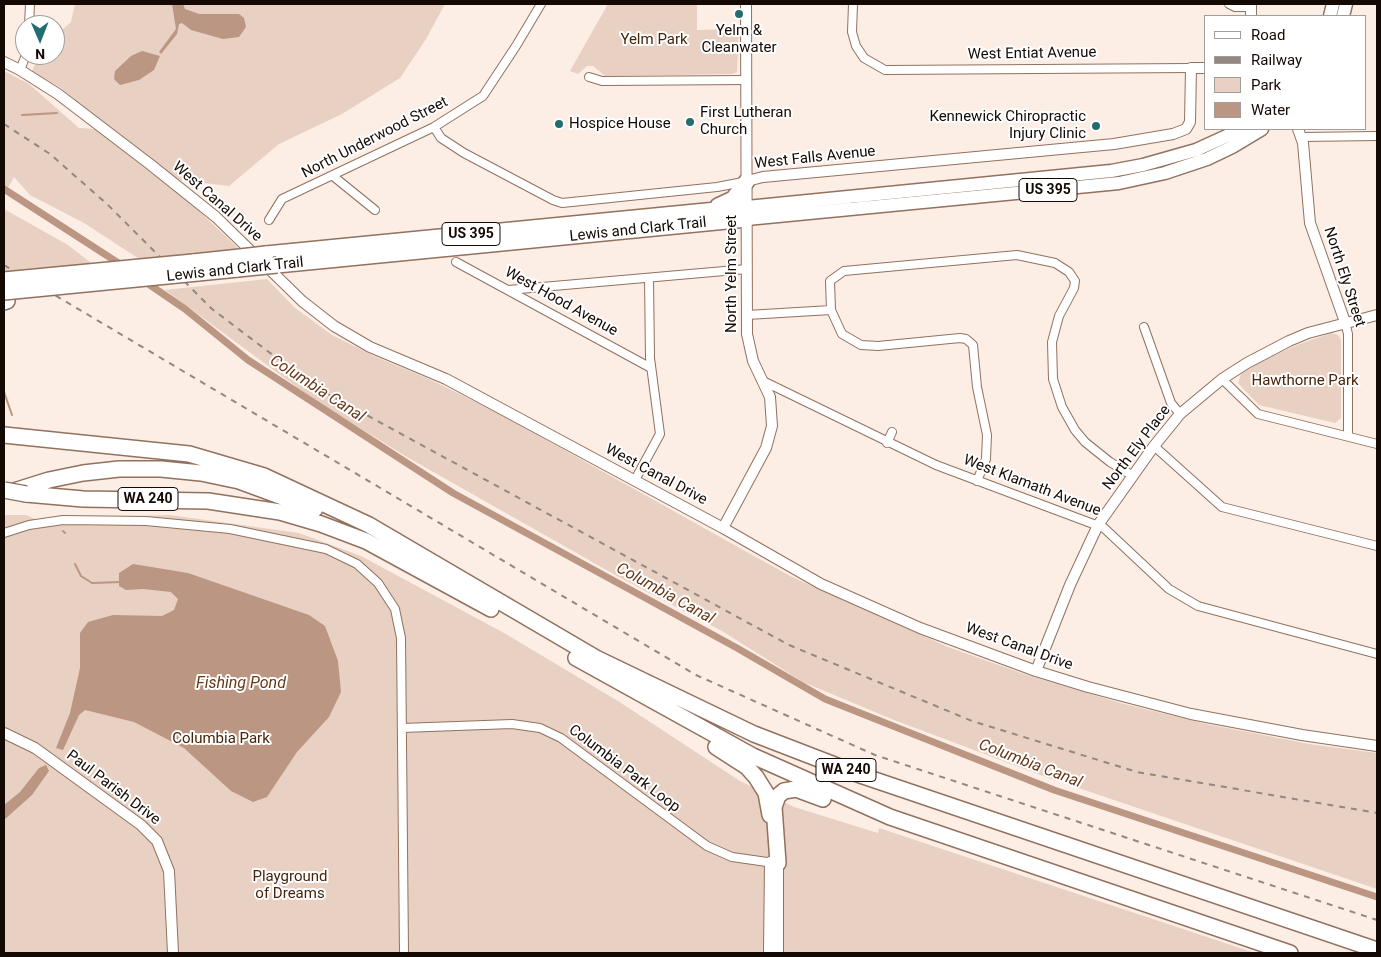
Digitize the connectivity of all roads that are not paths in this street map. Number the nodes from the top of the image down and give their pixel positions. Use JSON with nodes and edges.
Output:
{"nodes":[{"id":1,"x":541,"y":4,"type":"edge"},
{"id":2,"x":746,"y":4,"type":"edge"},
{"id":3,"x":853,"y":4,"type":"edge"},
{"id":4,"x":1229,"y":4,"type":"edge"},
{"id":5,"x":1251,"y":9,"type":"edge"},
{"id":6,"x":4,"y":62,"type":"edge"},
{"id":7,"x":22,"y":65,"type":"edge"},
{"id":8,"x":1191,"y":68,"type":"junction"},
{"id":9,"x":1204,"y":68,"type":"edge"},
{"id":10,"x":20,"y":70,"type":"junction"},
{"id":11,"x":589,"y":77,"type":"dead end"},
{"id":12,"x":746,"y":80,"type":"junction"},
{"id":13,"x":434,"y":127,"type":"junction"},
{"id":14,"x":1240,"y":130,"type":"edge"},
{"id":15,"x":1260,"y":130,"type":"edge"},
{"id":16,"x":1300,"y":133,"type":"edge"},
{"id":17,"x":1377,"y":136,"type":"edge"},
{"id":18,"x":333,"y":176,"type":"junction"},
{"id":19,"x":747,"y":181,"type":"junction"},
{"id":20,"x":375,"y":210,"type":"dead end"},
{"id":21,"x":707,"y":211,"type":"junction"},
{"id":22,"x":747,"y":213,"type":"junction"},
{"id":23,"x":270,"y":220,"type":"dead end"},
{"id":24,"x":456,"y":262,"type":"dead end"},
{"id":25,"x":239,"y":263,"type":"junction"},
{"id":26,"x":195,"y":267,"type":"junction"},
{"id":27,"x":747,"y":269,"type":"junction"},
{"id":28,"x":649,"y":278,"type":"junction"},
{"id":29,"x":4,"y":280,"type":"edge"},
{"id":30,"x":508,"y":290,"type":"junction"},
{"id":31,"x":5,"y":298,"type":"edge"},
{"id":32,"x":831,"y":310,"type":"junction"},
{"id":33,"x":1377,"y":314,"type":"edge"},
{"id":34,"x":747,"y":315,"type":"junction"},
{"id":35,"x":1344,"y":322,"type":"junction"},
{"id":36,"x":1144,"y":327,"type":"dead end"},
{"id":37,"x":651,"y":368,"type":"junction"},
{"id":38,"x":1222,"y":379,"type":"junction"},
{"id":39,"x":763,"y":381,"type":"junction"},
{"id":40,"x":1180,"y":414,"type":"junction"},
{"id":41,"x":4,"y":430,"type":"edge"},
{"id":42,"x":892,"y":432,"type":"dead end"},
{"id":43,"x":4,"y":435,"type":"edge"},
{"id":44,"x":1348,"y":436,"type":"junction"},
{"id":45,"x":79,"y":442,"type":"junction"},
{"id":46,"x":887,"y":443,"type":"junction"},
{"id":47,"x":1377,"y":444,"type":"edge"},
{"id":48,"x":1154,"y":446,"type":"junction"},
{"id":49,"x":1133,"y":476,"type":"junction"},
{"id":50,"x":635,"y":480,"type":"junction"},
{"id":51,"x":977,"y":481,"type":"junction"},
{"id":52,"x":4,"y":484,"type":"edge"},
{"id":53,"x":4,"y":490,"type":"edge"},
{"id":54,"x":4,"y":495,"type":"edge"},
{"id":55,"x":348,"y":514,"type":"junction"},
{"id":56,"x":1098,"y":525,"type":"junction"},
{"id":57,"x":723,"y":528,"type":"junction"},
{"id":58,"x":4,"y":533,"type":"edge"},
{"id":59,"x":1377,"y":546,"type":"edge"},
{"id":60,"x":414,"y":565,"type":"junction"},
{"id":61,"x":1377,"y":654,"type":"edge"},
{"id":62,"x":1036,"y":671,"type":"junction"},
{"id":63,"x":612,"y":680,"type":"junction"},
{"id":64,"x":402,"y":728,"type":"junction"},
{"id":65,"x":4,"y":733,"type":"edge"},
{"id":66,"x":1377,"y":746,"type":"edge"},
{"id":67,"x":774,"y":863,"type":"junction"},
{"id":68,"x":1071,"y":878,"type":"junction"},
{"id":69,"x":1377,"y":950,"type":"edge"},
{"id":70,"x":173,"y":953,"type":"edge"},
{"id":71,"x":404,"y":953,"type":"edge"},
{"id":72,"x":769,"y":953,"type":"edge"},
{"id":73,"x":778,"y":953,"type":"edge"},
{"id":74,"x":1290,"y":953,"type":"edge"}],
"edges":[{"from":1,"to":13,"type":"street","name":"North Underwood Street"},
{"from":2,"to":12,"type":"street","name":"North Yelm Street"},
{"from":3,"to":8,"type":"street","name":"West Entiat Avenue"},
{"from":4,"to":5,"type":"street"},
{"from":6,"to":10,"type":"street","name":"West Canal Drive"},
{"from":7,"to":10,"type":"street"},
{"from":8,"to":9,"type":"street","name":"West Entiat Avenue"},
{"from":8,"to":19,"type":"street","name":"West Falls Avenue"},
{"from":10,"to":50,"type":"street","name":"West Canal Drive"},
{"from":11,"to":12,"type":"street"},
{"from":12,"to":19,"type":"street","name":"North Yelm Street"},
{"from":13,"to":18,"type":"street","name":"North Underwood Street"},
{"from":13,"to":19,"type":"street","name":"West Falls Avenue"},
{"from":14,"to":22,"type":"highway","name":"Lewis and Clark Trail","number":"US 395"},
{"from":15,"to":22,"type":"highway","name":"Lewis and Clark Trail","number":"US 395"},
{"from":16,"to":17,"type":"street"},
{"from":16,"to":35,"type":"street","name":"North Ely Street"},
{"from":18,"to":20,"type":"street"},
{"from":18,"to":23,"type":"street","name":"North Underwood Street"},
{"from":19,"to":21,"type":"highway"},
{"from":19,"to":22,"type":"street","name":"North Yelm Street"},
{"from":21,"to":22,"type":"highway","name":"Lewis and Clark Trail","number":"US 395"},
{"from":21,"to":25,"type":"highway","name":"Lewis and Clark Trail","number":"US 395","bridge":true},
{"from":22,"to":25,"type":"highway","name":"Lewis and Clark Trail","number":"US 395","bridge":true},
{"from":22,"to":27,"type":"street","name":"North Yelm Street"},
{"from":24,"to":30,"type":"street","name":"West Hood Avenue"},
{"from":25,"to":26,"type":"highway","name":"Lewis and Clark Trail","number":"US 395"},
{"from":26,"to":29,"type":"highway","name":"Lewis and Clark Trail","number":"US 395","bridge":true},
{"from":26,"to":31,"type":"highway","name":"Lewis and Clark Trail","number":"US 395","bridge":true},
{"from":27,"to":28,"type":"street"},
{"from":27,"to":34,"type":"street","name":"North Yelm Street"},
{"from":28,"to":30,"type":"street"},
{"from":28,"to":37,"type":"street"},
{"from":30,"to":37,"type":"street","name":"West Hood Avenue"},
{"from":32,"to":34,"type":"street"},
{"from":32,"to":49,"type":"street"},
{"from":32,"to":51,"type":"street"},
{"from":33,"to":35,"type":"street"},
{"from":34,"to":39,"type":"street","name":"North Yelm Street"},
{"from":35,"to":38,"type":"street","name":"North Ely Place"},
{"from":35,"to":44,"type":"street","name":"North Ely Street"},
{"from":36,"to":40,"type":"street"},
{"from":37,"to":50,"type":"street"},
{"from":38,"to":40,"type":"street","name":"North Ely Place"},
{"from":38,"to":44,"type":"street"},
{"from":39,"to":46,"type":"street","name":"West Klamath Avenue"},
{"from":39,"to":57,"type":"street","name":"North Yelm Street"},
{"from":40,"to":48,"type":"street","name":"North Ely Place"},
{"from":41,"to":45,"type":"highway"},
{"from":42,"to":46,"type":"street"},
{"from":43,"to":45,"type":"highway","number":"WA 240"},
{"from":44,"to":47,"type":"street"},
{"from":45,"to":55,"type":"highway","number":"WA 240"},
{"from":46,"to":51,"type":"street","name":"West Klamath Avenue"},
{"from":48,"to":49,"type":"street","name":"North Ely Place"},
{"from":48,"to":59,"type":"street"},
{"from":49,"to":56,"type":"street","name":"North Ely Place"},
{"from":50,"to":57,"type":"street","name":"West Canal Drive"},
{"from":51,"to":56,"type":"street","name":"West Klamath Avenue"},
{"from":52,"to":55,"type":"highway"},
{"from":53,"to":60,"type":"highway","number":"WA 240","bridge":true},
{"from":54,"to":60,"type":"highway"},
{"from":55,"to":69,"type":"highway","number":"WA 240"},
{"from":56,"to":61,"type":"street","name":"West Klamath Avenue"},
{"from":56,"to":62,"type":"street","name":"North Ely Place"},
{"from":57,"to":62,"type":"street","name":"West Canal Drive"},
{"from":58,"to":64,"type":"street"},
{"from":60,"to":63,"type":"highway","number":"WA 240"},
{"from":62,"to":66,"type":"street","name":"West Canal Drive"},
{"from":63,"to":67,"type":"highway"},
{"from":63,"to":68,"type":"highway","number":"WA 240"},
{"from":64,"to":67,"type":"street","name":"Columbia Park Loop"},
{"from":64,"to":71,"type":"street"},
{"from":65,"to":70,"type":"street","name":"Paul Parish Drive"},
{"from":67,"to":68,"type":"highway"},
{"from":67,"to":72,"type":"street"},
{"from":67,"to":73,"type":"street"},
{"from":68,"to":74,"type":"highway","number":"WA 240"}]}
